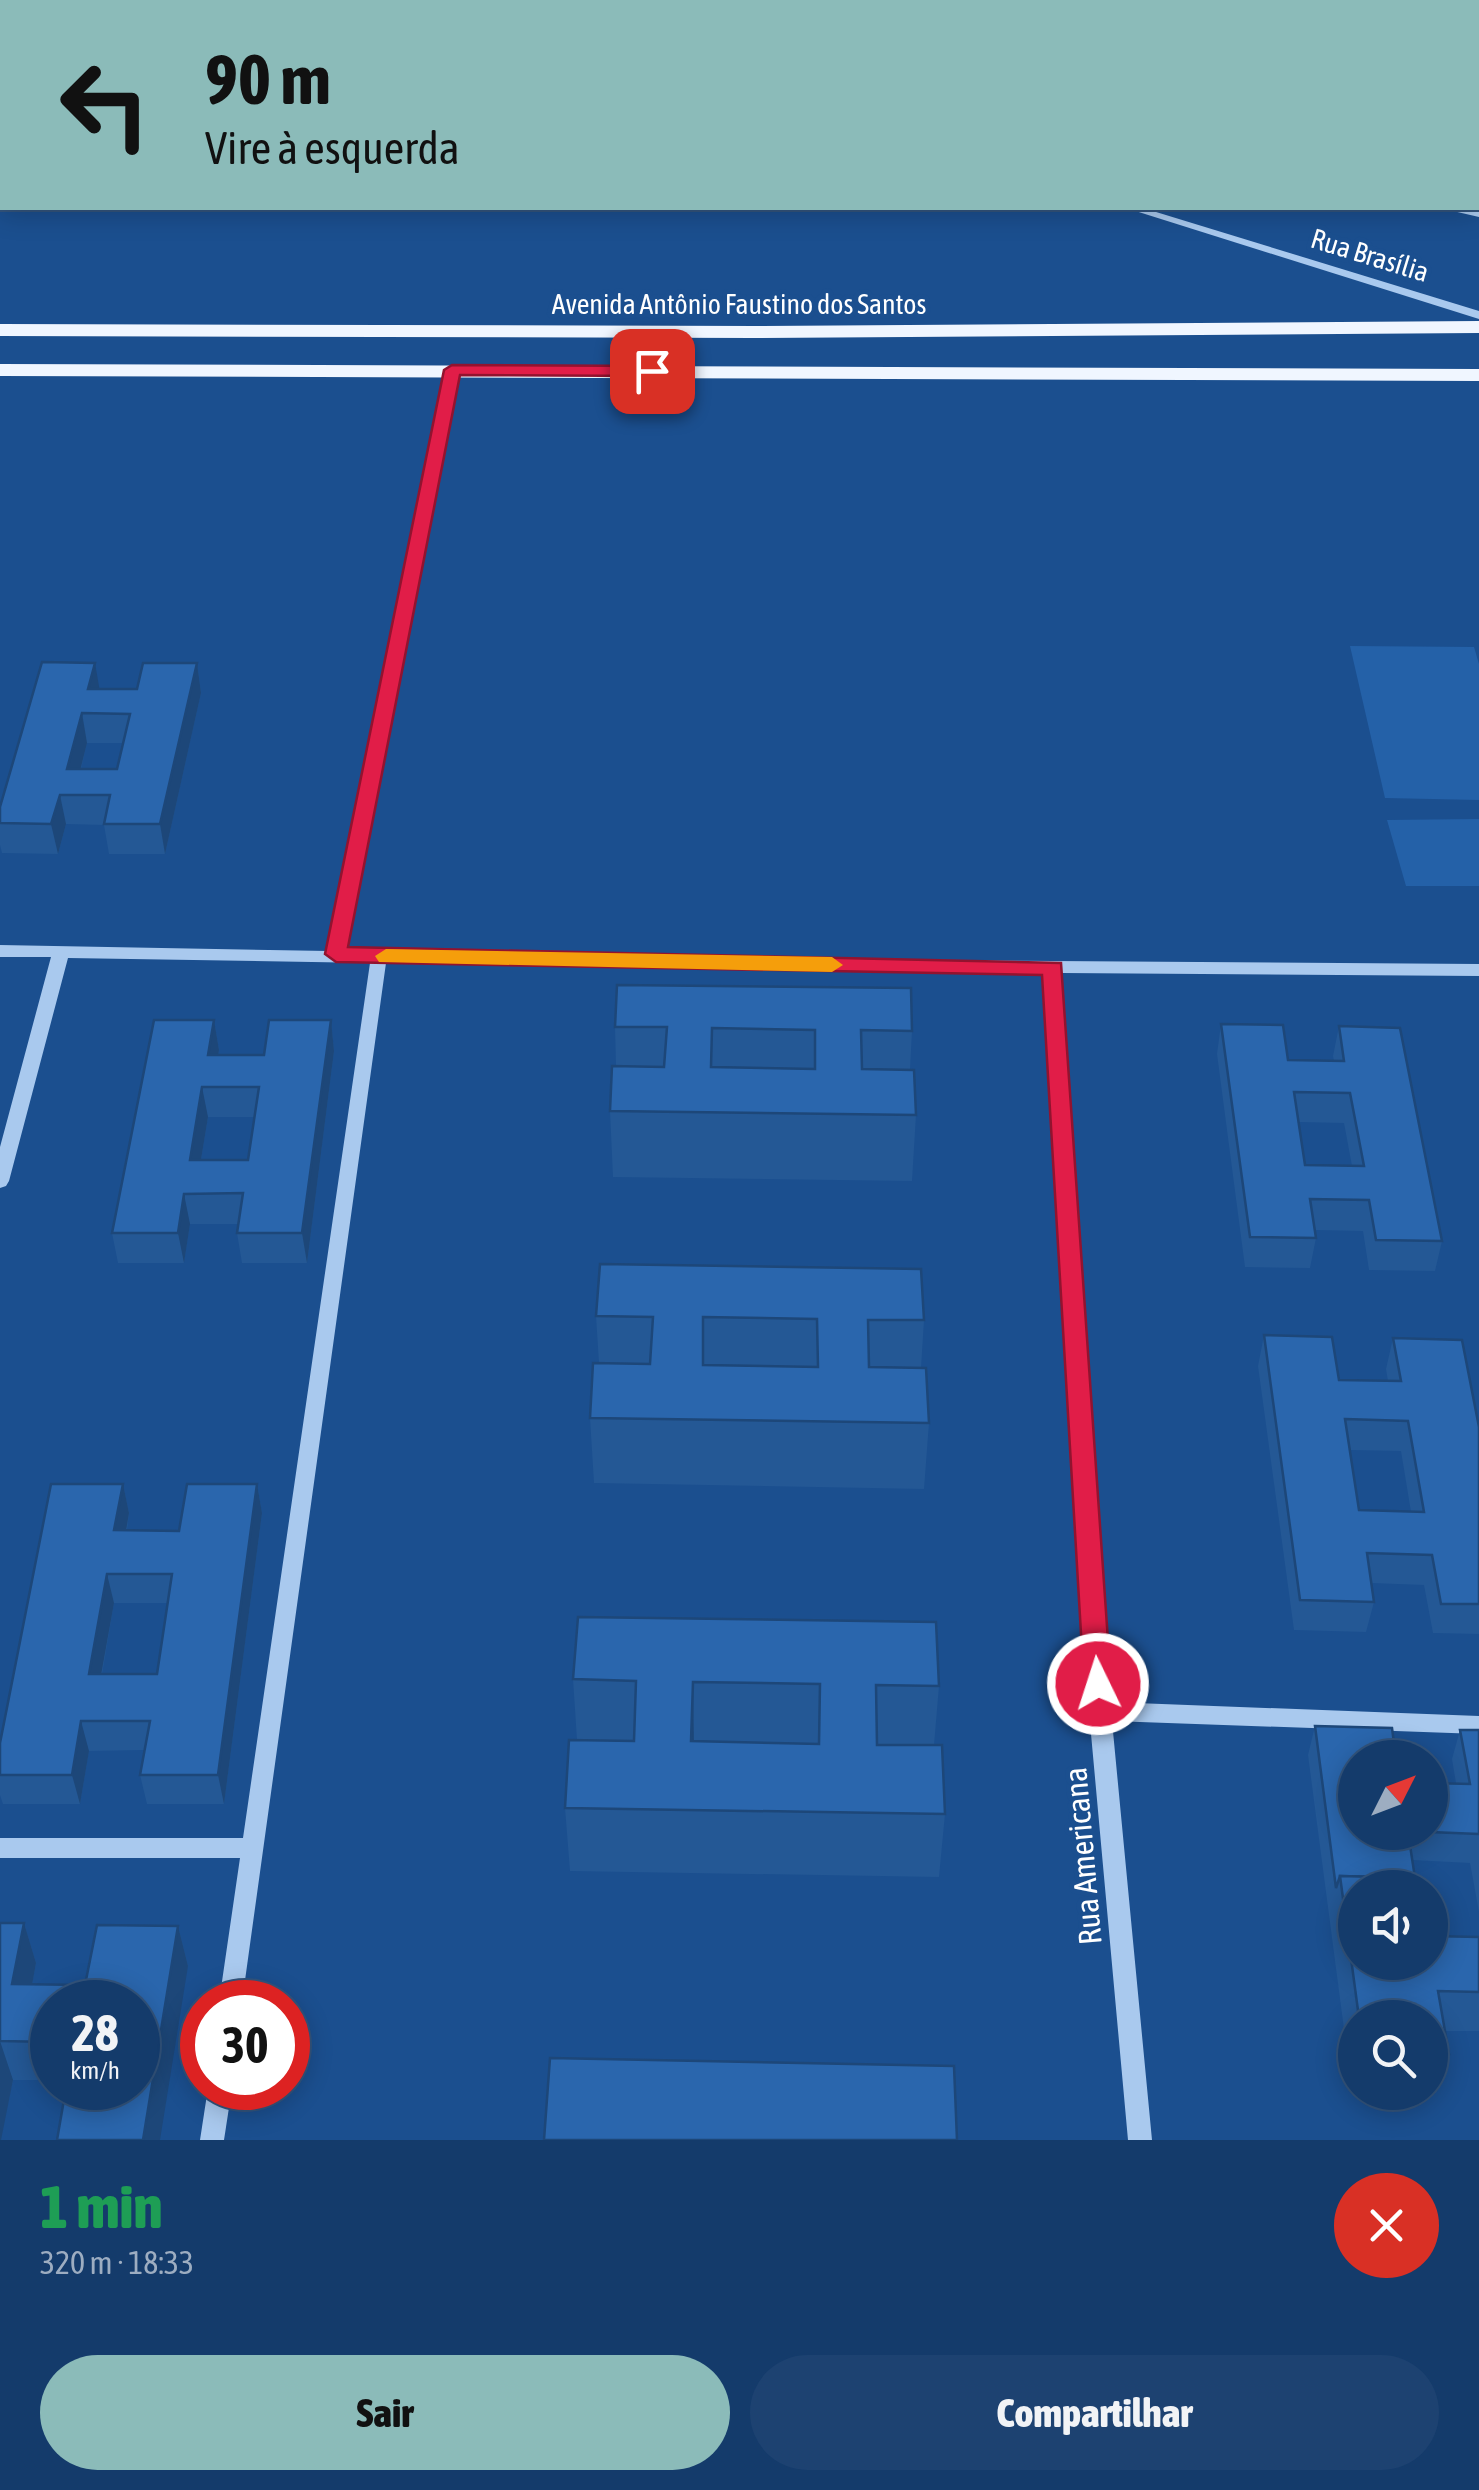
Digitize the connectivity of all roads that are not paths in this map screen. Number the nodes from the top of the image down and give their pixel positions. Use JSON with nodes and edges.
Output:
{"nodes":[{"id":1,"x":1138,"y":210,"type":"edge"},
{"id":2,"x":1479,"y":315,"type":"edge"},
{"id":3,"x":1479,"y":327,"type":"edge"},
{"id":4,"x":0,"y":330,"type":"edge"},
{"id":5,"x":0,"y":370,"type":"edge"},
{"id":6,"x":452,"y":370,"type":"junction"},
{"id":7,"x":1479,"y":375,"type":"edge"},
{"id":8,"x":0,"y":951,"type":"edge"},
{"id":9,"x":61,"y":952,"type":"junction"},
{"id":10,"x":336,"y":954,"type":"junction"},
{"id":11,"x":379,"y":956,"type":"junction"},
{"id":12,"x":1053,"y":968,"type":"junction"},
{"id":13,"x":1479,"y":970,"type":"edge"},
{"id":14,"x":0,"y":1181,"type":"edge"},
{"id":15,"x":1100,"y":1711,"type":"junction"},
{"id":16,"x":1479,"y":1726,"type":"edge"},
{"id":17,"x":0,"y":1848,"type":"edge"},
{"id":18,"x":253,"y":1848,"type":"junction"},
{"id":19,"x":235,"y":1980,"type":"edge"},
{"id":20,"x":217,"y":2110,"type":"edge"},
{"id":21,"x":212,"y":2140,"type":"edge"},
{"id":22,"x":1140,"y":2140,"type":"edge"}],
"edges":[{"from":1,"to":2,"type":"street","name":"Rua Brasília"},
{"from":3,"to":4,"type":"main road","name":"Avenida Antônio Faustino dos Santos"},
{"from":5,"to":6,"type":"main road"},
{"from":6,"to":7,"type":"main road"},
{"from":6,"to":10,"type":"street"},
{"from":8,"to":9,"type":"street"},
{"from":9,"to":10,"type":"street"},
{"from":9,"to":14,"type":"street"},
{"from":10,"to":11,"type":"street"},
{"from":11,"to":12,"type":"street"},
{"from":11,"to":18,"type":"street"},
{"from":12,"to":13,"type":"street"},
{"from":12,"to":15,"type":"street","name":"Rua Americana"},
{"from":15,"to":16,"type":"street"},
{"from":15,"to":22,"type":"street","name":"Rua Americana"},
{"from":17,"to":18,"type":"street"},
{"from":18,"to":19,"type":"street"},
{"from":20,"to":21,"type":"street"}]}
